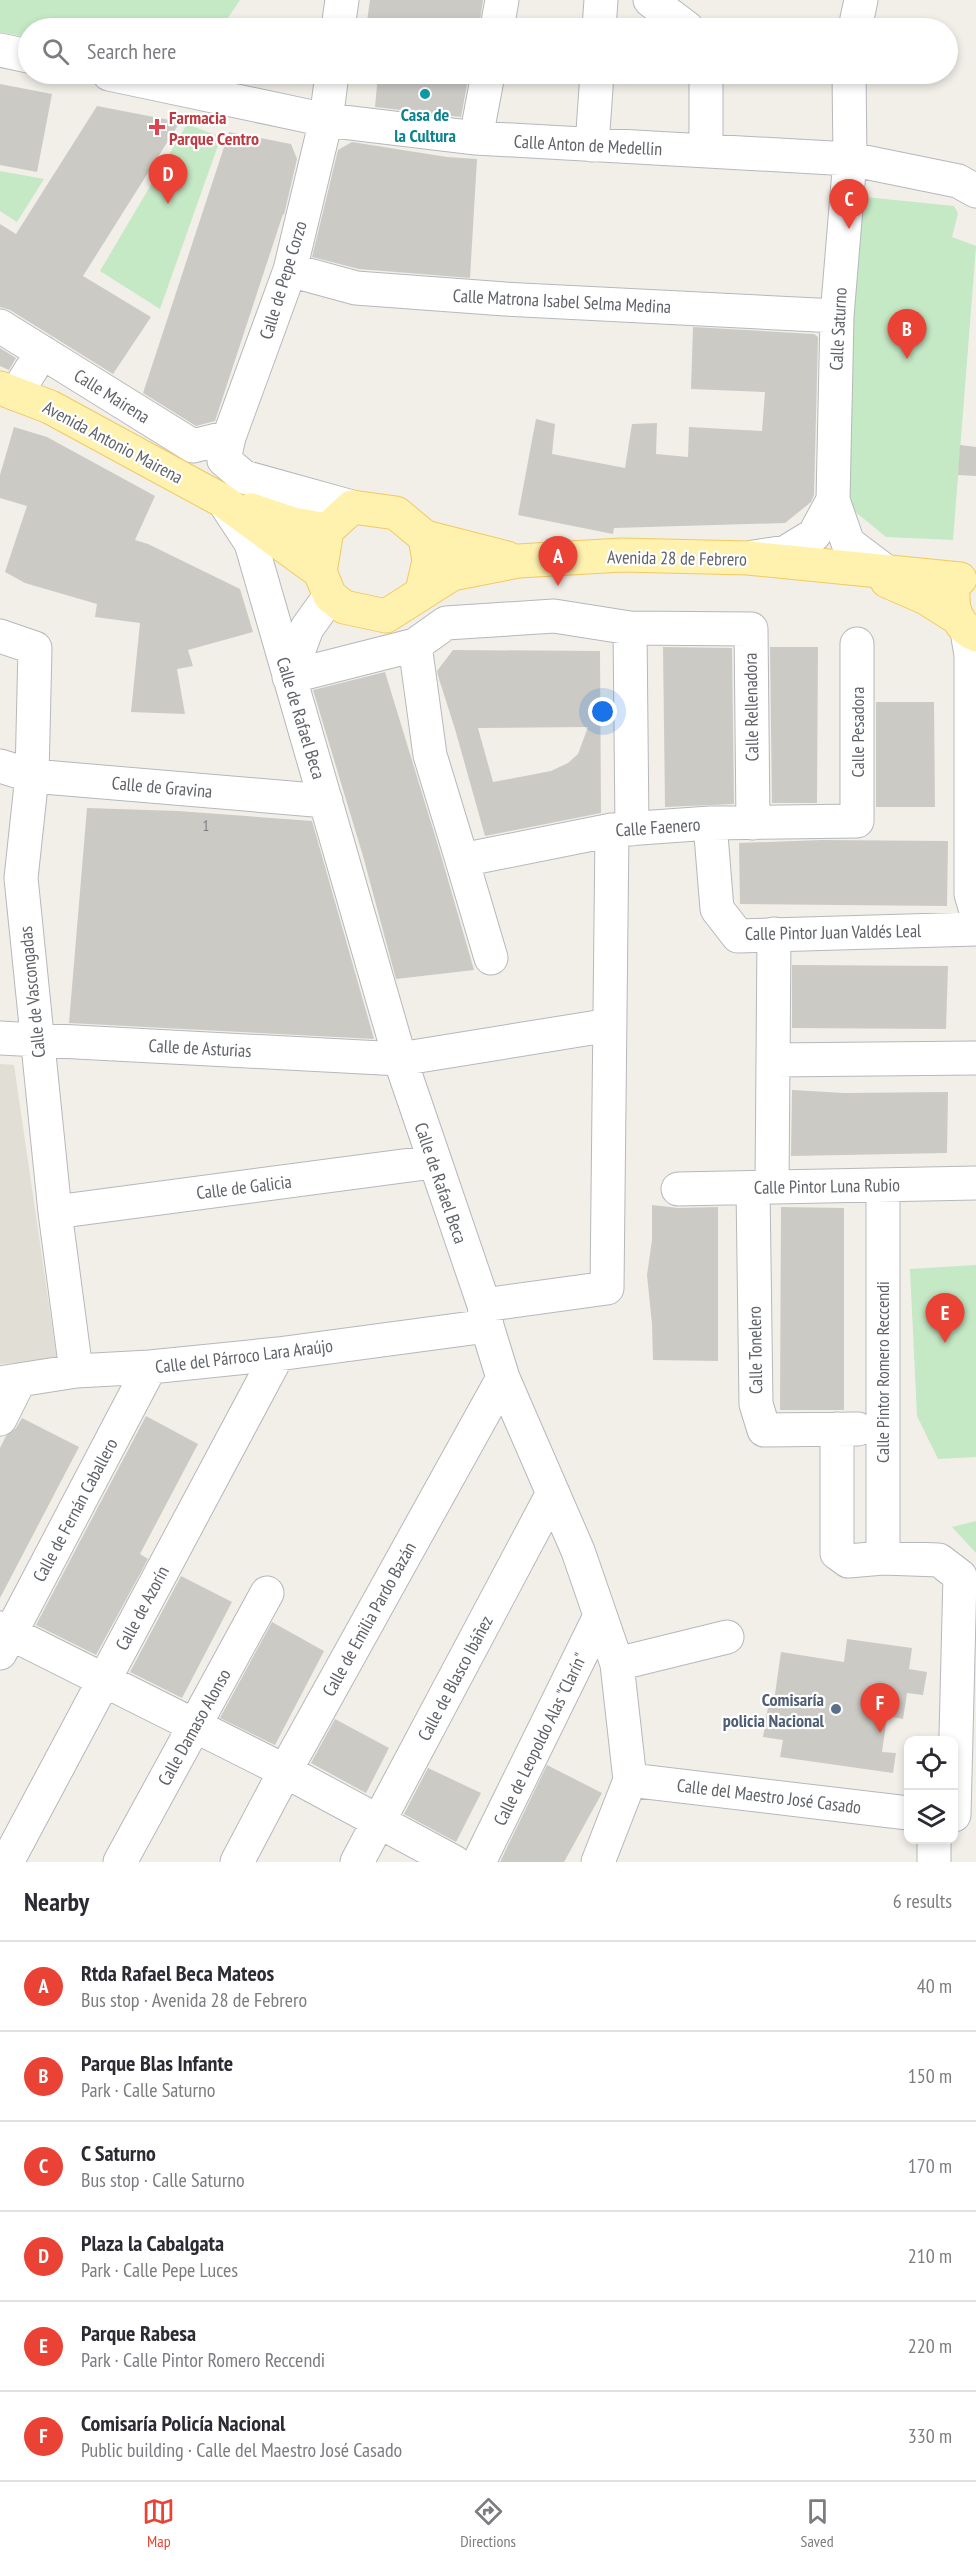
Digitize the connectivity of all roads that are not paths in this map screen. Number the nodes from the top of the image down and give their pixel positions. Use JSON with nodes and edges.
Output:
{"nodes":[{"id":1,"x":342,"y":0,"type":"edge"},
{"id":2,"x":502,"y":0,"type":"edge"},
{"id":3,"x":601,"y":0,"type":"edge"},
{"id":4,"x":651,"y":0,"type":"edge"},
{"id":5,"x":861,"y":0,"type":"edge"},
{"id":6,"x":339,"y":18,"type":"edge"},
{"id":7,"x":499,"y":18,"type":"edge"},
{"id":8,"x":600,"y":18,"type":"edge"},
{"id":9,"x":674,"y":18,"type":"edge"},
{"id":10,"x":857,"y":18,"type":"edge"},
{"id":11,"x":0,"y":50,"type":"edge"},
{"id":12,"x":18,"y":54,"type":"edge"},
{"id":13,"x":157,"y":84,"type":"edge"},
{"id":14,"x":331,"y":84,"type":"edge"},
{"id":15,"x":486,"y":84,"type":"edge"},
{"id":16,"x":596,"y":84,"type":"edge"},
{"id":17,"x":706,"y":84,"type":"edge"},
{"id":18,"x":846,"y":84,"type":"edge"},
{"id":19,"x":326,"y":120,"type":"junction"},
{"id":20,"x":476,"y":138,"type":"junction"},
{"id":21,"x":592,"y":145,"type":"junction"},
{"id":22,"x":706,"y":151,"type":"junction"},
{"id":23,"x":850,"y":159,"type":"junction"},
{"id":24,"x":976,"y":191,"type":"edge"},
{"id":25,"x":290,"y":270,"type":"junction"},
{"id":26,"x":837,"y":316,"type":"junction"},
{"id":27,"x":0,"y":326,"type":"edge"},
{"id":28,"x":42,"y":352,"type":"junction"},
{"id":29,"x":8,"y":391,"type":"edge"},
{"id":30,"x":229,"y":437,"type":"junction"},
{"id":31,"x":833,"y":500,"type":"junction"},
{"id":32,"x":223,"y":501,"type":"junction"},
{"id":33,"x":352,"y":507,"type":"junction"},
{"id":34,"x":327,"y":530,"type":"junction"},
{"id":35,"x":425,"y":537,"type":"junction"},
{"id":36,"x":748,"y":558,"type":"junction"},
{"id":37,"x":518,"y":561,"type":"junction"},
{"id":38,"x":836,"y":568,"type":"junction"},
{"id":39,"x":885,"y":571,"type":"junction"},
{"id":40,"x":968,"y":573,"type":"edge"},
{"id":41,"x":325,"y":584,"type":"junction"},
{"id":42,"x":422,"y":591,"type":"junction"},
{"id":43,"x":966,"y":627,"type":"edge"},
{"id":44,"x":630,"y":628,"type":"junction"},
{"id":45,"x":0,"y":636,"type":"edge"},
{"id":46,"x":857,"y":644,"type":"dead end"},
{"id":47,"x":415,"y":645,"type":"junction"},
{"id":48,"x":289,"y":677,"type":"junction"},
{"id":49,"x":0,"y":766,"type":"edge"},
{"id":50,"x":32,"y":776,"type":"junction"},
{"id":51,"x":326,"y":801,"type":"junction"},
{"id":52,"x":858,"y":821,"type":"joint"},
{"id":53,"x":710,"y":823,"type":"junction"},
{"id":54,"x":753,"y":823,"type":"junction"},
{"id":55,"x":622,"y":829,"type":"junction"},
{"id":56,"x":462,"y":860,"type":"junction"},
{"id":57,"x":10,"y":878,"type":"edge"},
{"id":58,"x":976,"y":911,"type":"edge"},
{"id":59,"x":976,"y":929,"type":"edge"},
{"id":60,"x":774,"y":933,"type":"junction"},
{"id":61,"x":490,"y":958,"type":"dead end"},
{"id":62,"x":610,"y":1025,"type":"junction"},
{"id":63,"x":0,"y":1038,"type":"edge"},
{"id":64,"x":36,"y":1039,"type":"junction"},
{"id":65,"x":976,"y":1058,"type":"edge"},
{"id":66,"x":400,"y":1059,"type":"junction"},
{"id":67,"x":774,"y":1060,"type":"junction"},
{"id":68,"x":433,"y":1162,"type":"junction"},
{"id":69,"x":976,"y":1183,"type":"edge"},
{"id":70,"x":882,"y":1185,"type":"junction"},
{"id":71,"x":763,"y":1187,"type":"junction"},
{"id":72,"x":678,"y":1189,"type":"dead end"},
{"id":73,"x":55,"y":1212,"type":"junction"},
{"id":74,"x":486,"y":1315,"type":"junction"},
{"id":75,"x":278,"y":1354,"type":"junction"},
{"id":76,"x":150,"y":1367,"type":"junction"},
{"id":77,"x":76,"y":1371,"type":"junction"},
{"id":78,"x":503,"y":1378,"type":"junction"},
{"id":79,"x":10,"y":1382,"type":"edge"},
{"id":80,"x":0,"y":1419,"type":"edge"},
{"id":81,"x":837,"y":1428,"type":"junction"},
{"id":82,"x":881,"y":1430,"type":"junction"},
{"id":83,"x":553,"y":1493,"type":"junction"},
{"id":84,"x":883,"y":1558,"type":"junction"},
{"id":85,"x":267,"y":1593,"type":"dead end"},
{"id":86,"x":600,"y":1616,"type":"junction"},
{"id":87,"x":727,"y":1636,"type":"dead end"},
{"id":88,"x":3,"y":1638,"type":"edge"},
{"id":89,"x":617,"y":1664,"type":"junction"},
{"id":90,"x":104,"y":1680,"type":"junction"},
{"id":91,"x":194,"y":1727,"type":"junction"},
{"id":92,"x":285,"y":1772,"type":"junction"},
{"id":93,"x":630,"y":1780,"type":"junction"},
{"id":94,"x":955,"y":1790,"type":"edge"},
{"id":95,"x":904,"y":1812,"type":"edge"},
{"id":96,"x":958,"y":1815,"type":"edge"},
{"id":97,"x":976,"y":1815,"type":"edge"},
{"id":98,"x":378,"y":1821,"type":"junction"},
{"id":99,"x":934,"y":1844,"type":"edge"},
{"id":100,"x":7,"y":1862,"type":"edge"},
{"id":101,"x":120,"y":1862,"type":"edge"},
{"id":102,"x":237,"y":1862,"type":"edge"},
{"id":103,"x":357,"y":1862,"type":"edge"},
{"id":104,"x":454,"y":1862,"type":"edge"},
{"id":105,"x":479,"y":1862,"type":"edge"},
{"id":106,"x":598,"y":1862,"type":"edge"},
{"id":107,"x":934,"y":1862,"type":"edge"}],
"edges":[{"from":1,"to":6,"type":"street"},
{"from":2,"to":7,"type":"street"},
{"from":3,"to":8,"type":"street"},
{"from":4,"to":9,"type":"street"},
{"from":5,"to":10,"type":"street"},
{"from":11,"to":12,"type":"street"},
{"from":13,"to":19,"type":"street","name":"Calle Anton de Medellin"},
{"from":14,"to":19,"type":"street","name":"Calle de Pepe Corzo"},
{"from":15,"to":20,"type":"street"},
{"from":16,"to":21,"type":"street"},
{"from":17,"to":22,"type":"street"},
{"from":18,"to":23,"type":"street","name":"Calle Saturno"},
{"from":19,"to":20,"type":"street","name":"Calle Anton de Medellin"},
{"from":19,"to":25,"type":"street","name":"Calle de Pepe Corzo"},
{"from":20,"to":21,"type":"street","name":"Calle Anton de Medellin"},
{"from":21,"to":22,"type":"street","name":"Calle Anton de Medellin"},
{"from":22,"to":23,"type":"street","name":"Calle Anton de Medellin"},
{"from":23,"to":24,"type":"street","name":"Calle Anton de Medellin"},
{"from":23,"to":26,"type":"street","name":"Calle Saturno"},
{"from":25,"to":26,"type":"street","name":"Calle Matrona Isabel Selma Medina"},
{"from":25,"to":30,"type":"street","name":"Calle de Pepe Corzo"},
{"from":26,"to":31,"type":"street","name":"Calle Saturno"},
{"from":27,"to":28,"type":"street","name":"Calle Mairena"},
{"from":28,"to":29,"type":"street"},
{"from":28,"to":30,"type":"street","name":"Calle Mairena"},
{"from":29,"to":32,"type":"main road","name":"Avenida Antonio Mairena"},
{"from":30,"to":33,"type":"street","name":"Calle de Pepe Corzo"},
{"from":31,"to":36,"type":"street"},
{"from":31,"to":39,"type":"street"},
{"from":32,"to":34,"type":"main road"},
{"from":32,"to":41,"type":"main road"},
{"from":32,"to":48,"type":"street","name":"Calle de Rafael Beca"},
{"from":33,"to":34,"type":"main road"},
{"from":33,"to":35,"type":"main road"},
{"from":34,"to":41,"type":"main road"},
{"from":35,"to":37,"type":"main road","name":"Avenida 28 de Febrero"},
{"from":35,"to":42,"type":"main road"},
{"from":36,"to":37,"type":"main road","name":"Avenida 28 de Febrero"},
{"from":36,"to":38,"type":"main road","name":"Avenida 28 de Febrero"},
{"from":37,"to":42,"type":"main road","name":"Avenida 28 de Febrero"},
{"from":38,"to":39,"type":"main road","name":"Avenida 28 de Febrero"},
{"from":38,"to":43,"type":"main road","name":"Avenida 28 de Febrero"},
{"from":39,"to":40,"type":"main road","name":"Avenida 28 de Febrero"},
{"from":40,"to":43,"type":"main road"},
{"from":41,"to":42,"type":"main road"},
{"from":41,"to":48,"type":"street"},
{"from":43,"to":58,"type":"street"},
{"from":44,"to":47,"type":"street"},
{"from":44,"to":54,"type":"street","name":"Calle Rellenadora"},
{"from":44,"to":55,"type":"street"},
{"from":45,"to":50,"type":"street","name":"Calle de Vascongadas"},
{"from":46,"to":52,"type":"street","name":"Calle Pesadora"},
{"from":47,"to":48,"type":"street"},
{"from":47,"to":56,"type":"street"},
{"from":48,"to":51,"type":"street","name":"Calle de Rafael Beca"},
{"from":49,"to":50,"type":"street","name":"Calle de Gravina"},
{"from":50,"to":51,"type":"street","name":"Calle de Gravina"},
{"from":50,"to":57,"type":"street","name":"Calle de Vascongadas"},
{"from":51,"to":66,"type":"street","name":"Calle de Rafael Beca"},
{"from":52,"to":54,"type":"street","name":"Calle Faenero"},
{"from":53,"to":54,"type":"street","name":"Calle Faenero"},
{"from":53,"to":55,"type":"street","name":"Calle Faenero"},
{"from":53,"to":60,"type":"street","name":"Calle Pintor Juan Valdés Leal"},
{"from":55,"to":56,"type":"street","name":"Calle Faenero"},
{"from":55,"to":62,"type":"street"},
{"from":56,"to":61,"type":"street"},
{"from":57,"to":64,"type":"street","name":"Calle de Vascongadas"},
{"from":59,"to":60,"type":"street","name":"Calle Pintor Juan Valdés Leal"},
{"from":60,"to":67,"type":"street","name":"Calle Tonelero"},
{"from":62,"to":66,"type":"street","name":"Calle de Asturias"},
{"from":62,"to":74,"type":"street","name":"Calle del Párroco Lara Araújo"},
{"from":63,"to":64,"type":"street","name":"Calle de Asturias"},
{"from":64,"to":66,"type":"street","name":"Calle de Asturias"},
{"from":64,"to":73,"type":"street","name":"Calle de Vascongadas"},
{"from":65,"to":67,"type":"street"},
{"from":66,"to":68,"type":"street","name":"Calle de Rafael Beca"},
{"from":67,"to":71,"type":"street","name":"Calle Tonelero"},
{"from":68,"to":73,"type":"street","name":"Calle de Galicia"},
{"from":68,"to":74,"type":"street","name":"Calle de Rafael Beca"},
{"from":69,"to":70,"type":"street","name":"Calle Pintor Luna Rubio"},
{"from":70,"to":71,"type":"street","name":"Calle Pintor Luna Rubio"},
{"from":70,"to":82,"type":"street","name":"Calle Pintor Romero Reccendi"},
{"from":71,"to":72,"type":"street","name":"Calle Pintor Luna Rubio"},
{"from":71,"to":81,"type":"street","name":"Calle Tonelero"},
{"from":73,"to":77,"type":"street","name":"Calle de Vascongadas"},
{"from":74,"to":75,"type":"street","name":"Calle del Párroco Lara Araújo"},
{"from":74,"to":78,"type":"street","name":"Calle de Rafael Beca"},
{"from":75,"to":76,"type":"street","name":"Calle del Párroco Lara Araújo"},
{"from":75,"to":90,"type":"street","name":"Calle de Azorín"},
{"from":76,"to":77,"type":"street","name":"Calle del Párroco Lara Araújo"},
{"from":76,"to":88,"type":"street","name":"Calle de Fernán Caballero"},
{"from":77,"to":79,"type":"street","name":"Calle del Párroco Lara Araújo"},
{"from":78,"to":83,"type":"street","name":"Calle de Rafael Beca"},
{"from":78,"to":92,"type":"street","name":"Calle de Emilia Pardo Bazán"},
{"from":79,"to":80,"type":"street"},
{"from":81,"to":82,"type":"street","name":"Calle Tonelero"},
{"from":81,"to":84,"type":"street"},
{"from":82,"to":84,"type":"street","name":"Calle Pintor Romero Reccendi"},
{"from":83,"to":86,"type":"street","name":"Calle de Rafael Beca"},
{"from":83,"to":98,"type":"street","name":"Calle de Blasco Ibáñez"},
{"from":84,"to":94,"type":"street"},
{"from":85,"to":91,"type":"street","name":"Calle Damaso Alonso"},
{"from":86,"to":89,"type":"street","name":"Calle de Rafael Beca"},
{"from":86,"to":105,"type":"street","name":"Calle de Leopoldo Alas \"Clarín\""},
{"from":87,"to":89,"type":"street"},
{"from":88,"to":90,"type":"street"},
{"from":89,"to":93,"type":"street","name":"Calle de Rafael Beca"},
{"from":90,"to":91,"type":"street"},
{"from":90,"to":100,"type":"street","name":"Calle de Azorín"},
{"from":91,"to":92,"type":"street"},
{"from":91,"to":101,"type":"street","name":"Calle Damaso Alonso"},
{"from":92,"to":98,"type":"street"},
{"from":92,"to":102,"type":"street","name":"Calle de Emilia Pardo Bazán"},
{"from":93,"to":95,"type":"street","name":"Calle del Maestro José Casado"},
{"from":93,"to":106,"type":"street","name":"Calle de Rafael Beca"},
{"from":96,"to":97,"type":"street"},
{"from":98,"to":103,"type":"street","name":"Calle de Blasco Ibáñez"},
{"from":98,"to":104,"type":"street"},
{"from":99,"to":107,"type":"street"}]}
